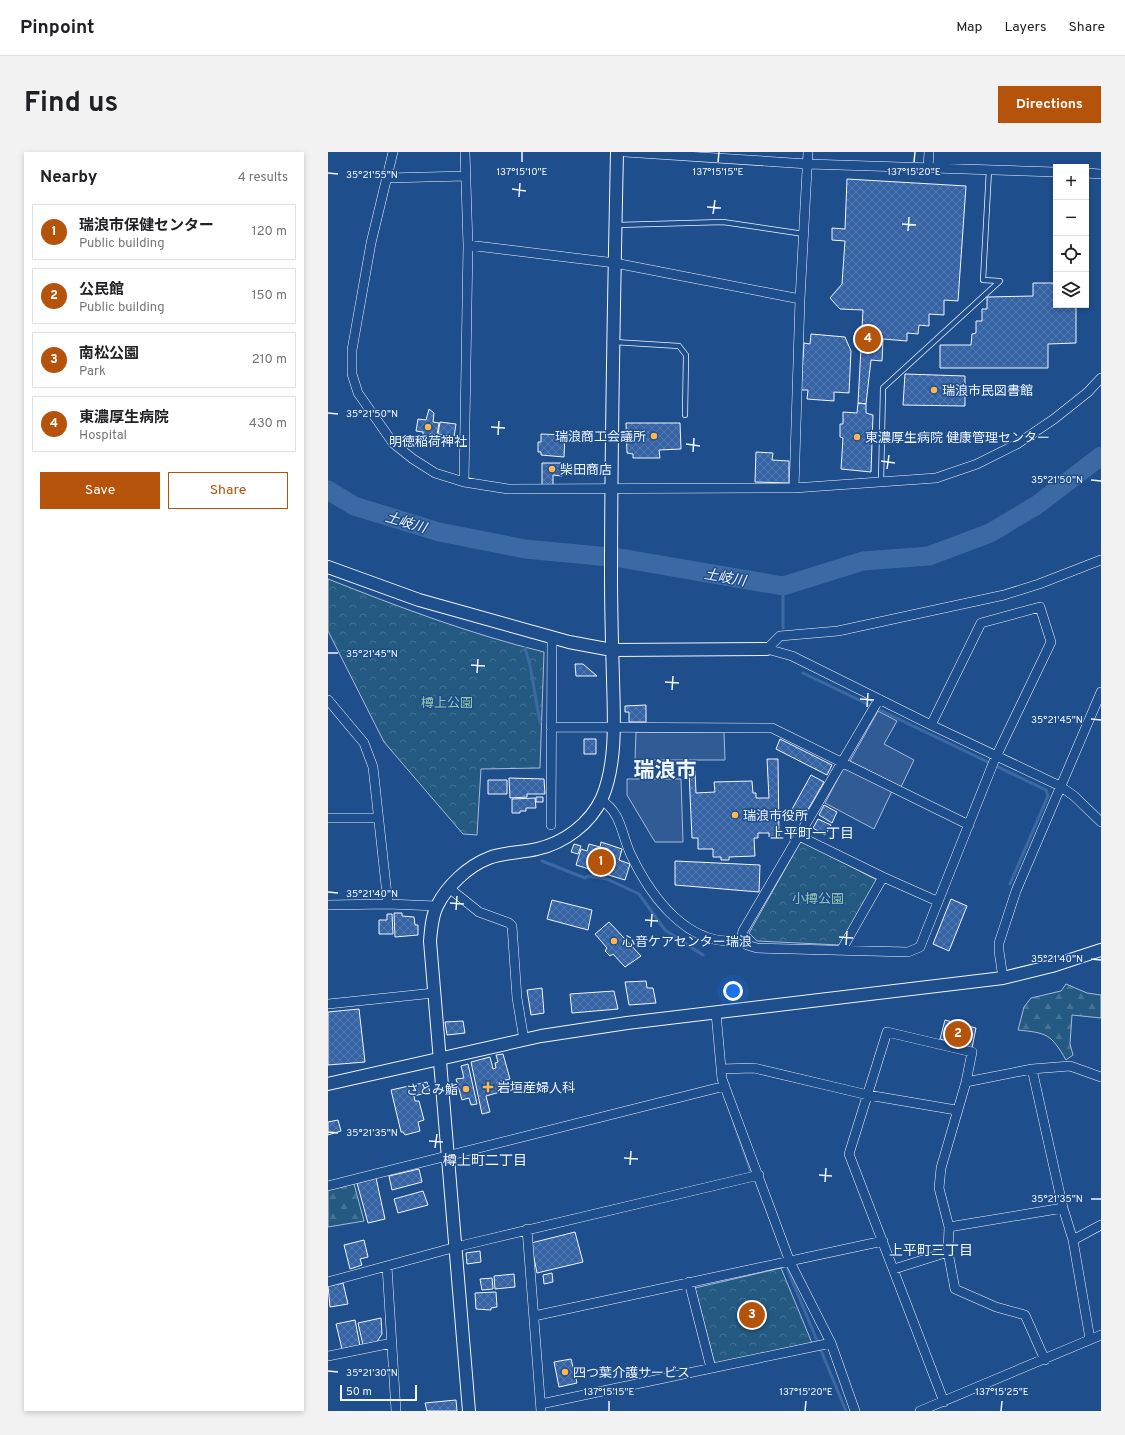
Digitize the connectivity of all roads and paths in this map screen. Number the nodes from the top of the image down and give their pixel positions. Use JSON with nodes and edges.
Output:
{"nodes":[{"id":1,"x":393,"y":152,"type":"edge"},
{"id":2,"x":465,"y":152,"type":"edge"},
{"id":3,"x":617,"y":152,"type":"edge"},
{"id":4,"x":625,"y":152,"type":"edge"},
{"id":5,"x":808,"y":152,"type":"edge"},
{"id":6,"x":929,"y":152,"type":"edge"},
{"id":7,"x":808,"y":164,"type":"junction"},
{"id":8,"x":928,"y":168,"type":"junction"},
{"id":9,"x":989,"y":170,"type":"junction"},
{"id":10,"x":1053,"y":172,"type":"edge"},
{"id":11,"x":1089,"y":173,"type":"edge"},
{"id":12,"x":1101,"y":174,"type":"edge"},
{"id":13,"x":466,"y":176,"type":"junction"},
{"id":14,"x":386,"y":178,"type":"junction"},
{"id":15,"x":615,"y":226,"type":"junction"},
{"id":16,"x":804,"y":234,"type":"junction"},
{"id":17,"x":468,"y":245,"type":"junction"},
{"id":18,"x":615,"y":263,"type":"junction"},
{"id":19,"x":800,"y":300,"type":"junction"},
{"id":20,"x":613,"y":342,"type":"junction"},
{"id":21,"x":1101,"y":378,"type":"edge"},
{"id":22,"x":685,"y":415,"type":"dead end"},
{"id":23,"x":464,"y":482,"type":"junction"},
{"id":24,"x":881,"y":483,"type":"junction"},
{"id":25,"x":611,"y":488,"type":"junction"},
{"id":26,"x":794,"y":488,"type":"junction"},
{"id":27,"x":1101,"y":560,"type":"edge"},
{"id":28,"x":328,"y":567,"type":"edge"},
{"id":29,"x":552,"y":638,"type":"junction"},
{"id":30,"x":767,"y":649,"type":"junction"},
{"id":31,"x":612,"y":650,"type":"junction"},
{"id":32,"x":1101,"y":692,"type":"edge"},
{"id":33,"x":328,"y":700,"type":"edge"},
{"id":34,"x":876,"y":704,"type":"junction"},
{"id":35,"x":931,"y":725,"type":"junction"},
{"id":36,"x":551,"y":727,"type":"junction"},
{"id":37,"x":614,"y":728,"type":"junction"},
{"id":38,"x":994,"y":762,"type":"junction"},
{"id":39,"x":842,"y":763,"type":"junction"},
{"id":40,"x":1060,"y":786,"type":"junction"},
{"id":41,"x":601,"y":800,"type":"junction"},
{"id":42,"x":328,"y":818,"type":"edge"},
{"id":43,"x":378,"y":818,"type":"junction"},
{"id":44,"x":1101,"y":822,"type":"edge"},
{"id":45,"x":551,"y":825,"type":"dead end"},
{"id":46,"x":969,"y":825,"type":"junction"},
{"id":47,"x":799,"y":836,"type":"junction"},
{"id":48,"x":883,"y":877,"type":"junction"},
{"id":49,"x":449,"y":888,"type":"junction"},
{"id":50,"x":937,"y":901,"type":"junction"},
{"id":51,"x":388,"y":904,"type":"junction"},
{"id":52,"x":328,"y":905,"type":"edge"},
{"id":53,"x":437,"y":906,"type":"junction"},
{"id":54,"x":742,"y":940,"type":"junction"},
{"id":55,"x":842,"y":949,"type":"junction"},
{"id":56,"x":1101,"y":950,"type":"edge"},
{"id":57,"x":1003,"y":978,"type":"junction"},
{"id":58,"x":434,"y":993,"type":"junction"},
{"id":59,"x":328,"y":1004,"type":"edge"},
{"id":60,"x":716,"y":1014,"type":"junction"},
{"id":61,"x":524,"y":1040,"type":"junction"},
{"id":62,"x":439,"y":1060,"type":"junction"},
{"id":63,"x":721,"y":1069,"type":"junction"},
{"id":64,"x":1032,"y":1069,"type":"junction"},
{"id":65,"x":1101,"y":1077,"type":"edge"},
{"id":66,"x":966,"y":1082,"type":"junction"},
{"id":67,"x":328,"y":1084,"type":"edge"},
{"id":68,"x":725,"y":1086,"type":"junction"},
{"id":69,"x":868,"y":1095,"type":"junction"},
{"id":70,"x":956,"y":1110,"type":"junction"},
{"id":71,"x":446,"y":1156,"type":"junction"},
{"id":72,"x":759,"y":1175,"type":"junction"},
{"id":73,"x":328,"y":1186,"type":"edge"},
{"id":74,"x":1063,"y":1208,"type":"junction"},
{"id":75,"x":1101,"y":1225,"type":"edge"},
{"id":76,"x":949,"y":1227,"type":"junction"},
{"id":77,"x":527,"y":1229,"type":"junction"},
{"id":78,"x":1073,"y":1240,"type":"junction"},
{"id":79,"x":883,"y":1241,"type":"junction"},
{"id":80,"x":456,"y":1247,"type":"junction"},
{"id":81,"x":948,"y":1252,"type":"junction"},
{"id":82,"x":790,"y":1262,"type":"junction"},
{"id":83,"x":387,"y":1266,"type":"junction"},
{"id":84,"x":894,"y":1269,"type":"junction"},
{"id":85,"x":328,"y":1282,"type":"edge"},
{"id":86,"x":689,"y":1282,"type":"junction"},
{"id":87,"x":534,"y":1316,"type":"junction"},
{"id":88,"x":1101,"y":1335,"type":"edge"},
{"id":89,"x":1090,"y":1339,"type":"junction"},
{"id":90,"x":392,"y":1343,"type":"junction"},
{"id":91,"x":831,"y":1343,"type":"junction"},
{"id":92,"x":328,"y":1356,"type":"edge"},
{"id":93,"x":1045,"y":1360,"type":"junction"},
{"id":94,"x":711,"y":1368,"type":"junction"},
{"id":95,"x":944,"y":1402,"type":"junction"},
{"id":96,"x":541,"y":1408,"type":"edge"},
{"id":97,"x":396,"y":1411,"type":"edge"},
{"id":98,"x":469,"y":1411,"type":"edge"},
{"id":99,"x":855,"y":1411,"type":"edge"},
{"id":100,"x":920,"y":1411,"type":"edge"}],
"edges":[{"from":1,"to":14,"type":"street"},
{"from":2,"to":13,"type":"street"},
{"from":3,"to":15,"type":"street"},
{"from":4,"to":7,"type":"street"},
{"from":5,"to":7,"type":"street"},
{"from":6,"to":8,"type":"street"},
{"from":7,"to":8,"type":"street"},
{"from":7,"to":16,"type":"street"},
{"from":8,"to":9,"type":"street"},
{"from":9,"to":10,"type":"street"},
{"from":9,"to":24,"type":"lane"},
{"from":11,"to":12,"type":"street"},
{"from":13,"to":14,"type":"street"},
{"from":13,"to":17,"type":"street"},
{"from":14,"to":23,"type":"street"},
{"from":15,"to":16,"type":"lane"},
{"from":15,"to":18,"type":"street"},
{"from":16,"to":19,"type":"street"},
{"from":17,"to":18,"type":"street"},
{"from":17,"to":23,"type":"street"},
{"from":18,"to":19,"type":"street"},
{"from":18,"to":20,"type":"street"},
{"from":19,"to":26,"type":"street"},
{"from":20,"to":22,"type":"lane"},
{"from":20,"to":25,"type":"street"},
{"from":21,"to":24,"type":"street"},
{"from":23,"to":25,"type":"street"},
{"from":24,"to":26,"type":"street"},
{"from":25,"to":26,"type":"street"},
{"from":25,"to":31,"type":"street"},
{"from":27,"to":30,"type":"street"},
{"from":28,"to":29,"type":"street"},
{"from":29,"to":31,"type":"street"},
{"from":29,"to":36,"type":"street"},
{"from":30,"to":31,"type":"street"},
{"from":30,"to":34,"type":"street"},
{"from":31,"to":37,"type":"street"},
{"from":32,"to":40,"type":"street"},
{"from":33,"to":43,"type":"street"},
{"from":34,"to":35,"type":"street"},
{"from":34,"to":39,"type":"street"},
{"from":35,"to":38,"type":"street"},
{"from":35,"to":38,"type":"street"},
{"from":36,"to":37,"type":"street"},
{"from":36,"to":45,"type":"street"},
{"from":37,"to":39,"type":"street"},
{"from":37,"to":41,"type":"street"},
{"from":38,"to":40,"type":"street"},
{"from":38,"to":46,"type":"street"},
{"from":39,"to":46,"type":"street"},
{"from":39,"to":47,"type":"street"},
{"from":40,"to":44,"type":"street"},
{"from":40,"to":57,"type":"street"},
{"from":41,"to":49,"type":"street"},
{"from":41,"to":54,"type":"street"},
{"from":42,"to":43,"type":"street"},
{"from":43,"to":51,"type":"street"},
{"from":46,"to":50,"type":"street"},
{"from":47,"to":48,"type":"street"},
{"from":47,"to":54,"type":"street"},
{"from":48,"to":50,"type":"street"},
{"from":48,"to":55,"type":"street"},
{"from":49,"to":53,"type":"street"},
{"from":49,"to":61,"type":"street"},
{"from":50,"to":55,"type":"street"},
{"from":51,"to":52,"type":"street"},
{"from":51,"to":53,"type":"street"},
{"from":53,"to":58,"type":"street"},
{"from":54,"to":55,"type":"street"},
{"from":56,"to":57,"type":"street"},
{"from":57,"to":60,"type":"street"},
{"from":58,"to":59,"type":"street"},
{"from":58,"to":62,"type":"street"},
{"from":60,"to":61,"type":"street"},
{"from":60,"to":63,"type":"street"},
{"from":61,"to":62,"type":"street"},
{"from":62,"to":67,"type":"street"},
{"from":62,"to":71,"type":"street"},
{"from":63,"to":68,"type":"street"},
{"from":63,"to":69,"type":"street"},
{"from":64,"to":65,"type":"street"},
{"from":64,"to":66,"type":"street"},
{"from":64,"to":74,"type":"street"},
{"from":66,"to":69,"type":"street"},
{"from":66,"to":70,"type":"street"},
{"from":68,"to":71,"type":"street"},
{"from":68,"to":72,"type":"street"},
{"from":69,"to":70,"type":"street"},
{"from":69,"to":79,"type":"street"},
{"from":70,"to":76,"type":"street"},
{"from":71,"to":73,"type":"street"},
{"from":71,"to":80,"type":"street"},
{"from":72,"to":77,"type":"street"},
{"from":72,"to":82,"type":"street"},
{"from":74,"to":76,"type":"street"},
{"from":74,"to":78,"type":"street"},
{"from":75,"to":78,"type":"street"},
{"from":76,"to":81,"type":"street"},
{"from":77,"to":80,"type":"street"},
{"from":77,"to":87,"type":"street"},
{"from":78,"to":89,"type":"street"},
{"from":79,"to":82,"type":"street"},
{"from":79,"to":84,"type":"street"},
{"from":80,"to":83,"type":"street"},
{"from":80,"to":98,"type":"street"},
{"from":81,"to":84,"type":"street"},
{"from":81,"to":93,"type":"street"},
{"from":82,"to":86,"type":"street"},
{"from":82,"to":91,"type":"street"},
{"from":83,"to":85,"type":"street"},
{"from":83,"to":90,"type":"street"},
{"from":84,"to":95,"type":"street"},
{"from":86,"to":87,"type":"street"},
{"from":86,"to":94,"type":"street"},
{"from":87,"to":96,"type":"street"},
{"from":88,"to":89,"type":"street"},
{"from":89,"to":93,"type":"street"},
{"from":90,"to":92,"type":"street"},
{"from":90,"to":97,"type":"street"},
{"from":91,"to":94,"type":"street"},
{"from":91,"to":99,"type":"street"},
{"from":93,"to":95,"type":"street"},
{"from":94,"to":96,"type":"street"},
{"from":95,"to":100,"type":"street"}]}
